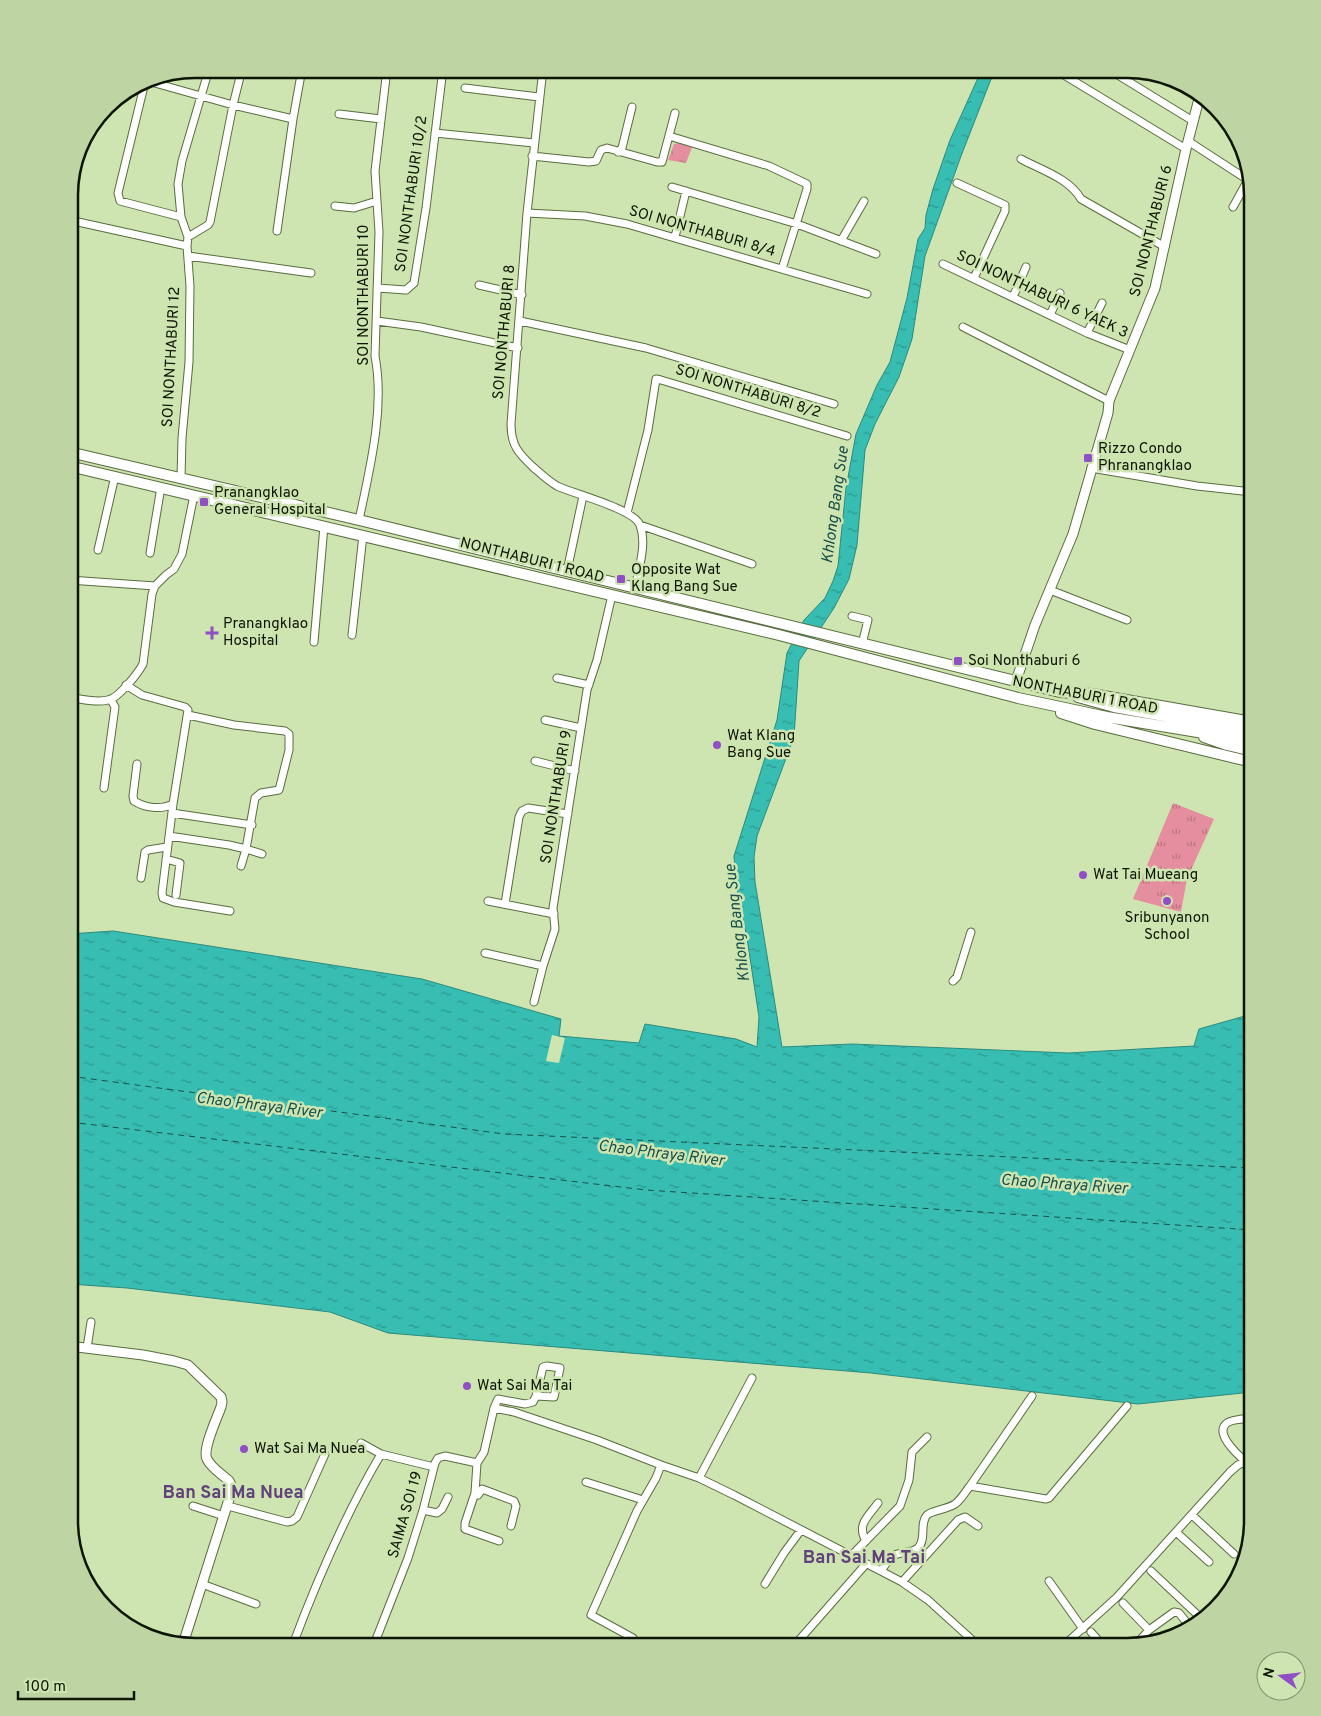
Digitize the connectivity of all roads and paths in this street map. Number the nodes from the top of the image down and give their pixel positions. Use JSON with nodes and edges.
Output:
{"nodes":[{"id":1,"x":206,"y":78,"type":"edge"},
{"id":2,"x":240,"y":78,"type":"edge"},
{"id":3,"x":300,"y":78,"type":"edge"},
{"id":4,"x":386,"y":78,"type":"edge"},
{"id":5,"x":442,"y":78,"type":"edge"},
{"id":6,"x":542,"y":78,"type":"edge"},
{"id":7,"x":1070,"y":78,"type":"edge"},
{"id":8,"x":1123,"y":78,"type":"edge"},
{"id":9,"x":158,"y":83,"type":"edge"},
{"id":10,"x":465,"y":88,"type":"dead end"},
{"id":11,"x":142,"y":90,"type":"edge"},
{"id":12,"x":201,"y":95,"type":"junction"},
{"id":13,"x":539,"y":97,"type":"junction"},
{"id":14,"x":1198,"y":102,"type":"edge"},
{"id":15,"x":233,"y":106,"type":"junction"},
{"id":16,"x":632,"y":107,"type":"dead end"},
{"id":17,"x":675,"y":113,"type":"dead end"},
{"id":18,"x":339,"y":114,"type":"dead end"},
{"id":19,"x":293,"y":119,"type":"junction"},
{"id":20,"x":381,"y":119,"type":"junction"},
{"id":21,"x":1193,"y":121,"type":"junction"},
{"id":22,"x":435,"y":133,"type":"junction"},
{"id":23,"x":669,"y":136,"type":"junction"},
{"id":24,"x":534,"y":143,"type":"junction"},
{"id":25,"x":1187,"y":145,"type":"junction"},
{"id":26,"x":618,"y":152,"type":"junction"},
{"id":27,"x":532,"y":156,"type":"junction"},
{"id":28,"x":1021,"y":159,"type":"dead end"},
{"id":29,"x":1243,"y":177,"type":"edge"},
{"id":30,"x":957,"y":183,"type":"dead end"},
{"id":31,"x":672,"y":187,"type":"dead end"},
{"id":32,"x":1244,"y":188,"type":"edge"},
{"id":33,"x":686,"y":191,"type":"junction"},
{"id":34,"x":377,"y":201,"type":"junction"},
{"id":35,"x":864,"y":201,"type":"dead end"},
{"id":36,"x":334,"y":206,"type":"dead end"},
{"id":37,"x":1233,"y":207,"type":"dead end"},
{"id":38,"x":527,"y":213,"type":"junction"},
{"id":39,"x":181,"y":216,"type":"junction"},
{"id":40,"x":78,"y":222,"type":"edge"},
{"id":41,"x":797,"y":224,"type":"junction"},
{"id":42,"x":277,"y":230,"type":"dead end"},
{"id":43,"x":188,"y":237,"type":"junction"},
{"id":44,"x":675,"y":237,"type":"junction"},
{"id":45,"x":842,"y":241,"type":"junction"},
{"id":46,"x":187,"y":246,"type":"junction"},
{"id":47,"x":1165,"y":248,"type":"junction"},
{"id":48,"x":876,"y":254,"type":"dead end"},
{"id":49,"x":188,"y":256,"type":"junction"},
{"id":50,"x":943,"y":264,"type":"dead end"},
{"id":51,"x":1026,"y":267,"type":"dead end"},
{"id":52,"x":782,"y":269,"type":"junction"},
{"id":53,"x":311,"y":273,"type":"dead end"},
{"id":54,"x":974,"y":278,"type":"junction"},
{"id":55,"x":479,"y":285,"type":"dead end"},
{"id":56,"x":378,"y":288,"type":"junction"},
{"id":57,"x":1060,"y":293,"type":"dead end"},
{"id":58,"x":867,"y":294,"type":"dead end"},
{"id":59,"x":522,"y":295,"type":"junction"},
{"id":60,"x":1012,"y":297,"type":"junction"},
{"id":61,"x":1102,"y":304,"type":"dead end"},
{"id":62,"x":1050,"y":315,"type":"junction"},
{"id":63,"x":377,"y":321,"type":"junction"},
{"id":64,"x":520,"y":321,"type":"junction"},
{"id":65,"x":963,"y":327,"type":"dead end"},
{"id":66,"x":1087,"y":333,"type":"junction"},
{"id":67,"x":518,"y":348,"type":"junction"},
{"id":68,"x":1130,"y":350,"type":"junction"},
{"id":69,"x":1110,"y":401,"type":"junction"},
{"id":70,"x":834,"y":404,"type":"dead end"},
{"id":71,"x":847,"y":436,"type":"dead end"},
{"id":72,"x":78,"y":454,"type":"edge"},
{"id":73,"x":78,"y":468,"type":"edge"},
{"id":74,"x":1091,"y":468,"type":"junction"},
{"id":75,"x":115,"y":476,"type":"junction"},
{"id":76,"x":181,"y":478,"type":"junction"},
{"id":77,"x":161,"y":487,"type":"junction"},
{"id":78,"x":1244,"y":491,"type":"edge"},
{"id":79,"x":194,"y":495,"type":"junction"},
{"id":80,"x":583,"y":496,"type":"junction"},
{"id":81,"x":627,"y":513,"type":"junction"},
{"id":82,"x":359,"y":520,"type":"junction"},
{"id":83,"x":640,"y":525,"type":"junction"},
{"id":84,"x":324,"y":526,"type":"junction"},
{"id":85,"x":363,"y":535,"type":"junction"},
{"id":86,"x":98,"y":550,"type":"dead end"},
{"id":87,"x":150,"y":553,"type":"dead end"},
{"id":88,"x":752,"y":564,"type":"dead end"},
{"id":89,"x":567,"y":571,"type":"junction"},
{"id":90,"x":78,"y":581,"type":"edge"},
{"id":91,"x":156,"y":586,"type":"junction"},
{"id":92,"x":635,"y":588,"type":"junction"},
{"id":93,"x":1050,"y":590,"type":"junction"},
{"id":94,"x":612,"y":595,"type":"junction"},
{"id":95,"x":852,"y":616,"type":"dead end"},
{"id":96,"x":1127,"y":620,"type":"dead end"},
{"id":97,"x":352,"y":635,"type":"dead end"},
{"id":98,"x":314,"y":642,"type":"dead end"},
{"id":99,"x":862,"y":644,"type":"junction"},
{"id":100,"x":556,"y":678,"type":"dead end"},
{"id":101,"x":1016,"y":681,"type":"junction"},
{"id":102,"x":589,"y":685,"type":"junction"},
{"id":103,"x":126,"y":686,"type":"junction"},
{"id":104,"x":1060,"y":692,"type":"junction"},
{"id":105,"x":78,"y":698,"type":"edge"},
{"id":106,"x":1018,"y":698,"type":"junction"},
{"id":107,"x":111,"y":700,"type":"junction"},
{"id":108,"x":188,"y":715,"type":"junction"},
{"id":109,"x":545,"y":720,"type":"dead end"},
{"id":110,"x":1244,"y":721,"type":"edge"},
{"id":111,"x":582,"y":728,"type":"junction"},
{"id":112,"x":1184,"y":730,"type":"junction"},
{"id":113,"x":1244,"y":730,"type":"edge"},
{"id":114,"x":1244,"y":740,"type":"edge"},
{"id":115,"x":1244,"y":749,"type":"edge"},
{"id":116,"x":1244,"y":760,"type":"edge"},
{"id":117,"x":536,"y":761,"type":"dead end"},
{"id":118,"x":137,"y":764,"type":"dead end"},
{"id":119,"x":575,"y":770,"type":"junction"},
{"id":120,"x":104,"y":788,"type":"dead end"},
{"id":121,"x":173,"y":804,"type":"junction"},
{"id":122,"x":172,"y":813,"type":"junction"},
{"id":123,"x":568,"y":814,"type":"junction"},
{"id":124,"x":252,"y":825,"type":"junction"},
{"id":125,"x":169,"y":836,"type":"junction"},
{"id":126,"x":167,"y":847,"type":"junction"},
{"id":127,"x":246,"y":850,"type":"junction"},
{"id":128,"x":262,"y":854,"type":"dead end"},
{"id":129,"x":166,"y":859,"type":"junction"},
{"id":130,"x":241,"y":866,"type":"dead end"},
{"id":131,"x":141,"y":878,"type":"dead end"},
{"id":132,"x":176,"y":895,"type":"dead end"},
{"id":133,"x":488,"y":901,"type":"dead end"},
{"id":134,"x":504,"y":904,"type":"junction"},
{"id":135,"x":230,"y":911,"type":"dead end"},
{"id":136,"x":554,"y":914,"type":"junction"},
{"id":137,"x":971,"y":932,"type":"dead end"},
{"id":138,"x":485,"y":953,"type":"dead end"},
{"id":139,"x":543,"y":966,"type":"junction"},
{"id":140,"x":953,"y":981,"type":"dead end"},
{"id":141,"x":534,"y":1002,"type":"dead end"},
{"id":142,"x":91,"y":1322,"type":"dead end"},
{"id":143,"x":78,"y":1347,"type":"edge"},
{"id":144,"x":87,"y":1348,"type":"junction"},
{"id":145,"x":752,"y":1378,"type":"dead end"},
{"id":146,"x":536,"y":1396,"type":"junction"},
{"id":147,"x":1032,"y":1396,"type":"dead end"},
{"id":148,"x":1127,"y":1406,"type":"dead end"},
{"id":149,"x":496,"y":1408,"type":"junction"},
{"id":150,"x":1242,"y":1419,"type":"dead end"},
{"id":151,"x":927,"y":1436,"type":"dead end"},
{"id":152,"x":361,"y":1442,"type":"dead end"},
{"id":153,"x":325,"y":1454,"type":"dead end"},
{"id":154,"x":382,"y":1454,"type":"junction"},
{"id":155,"x":1244,"y":1460,"type":"edge"},
{"id":156,"x":477,"y":1463,"type":"junction"},
{"id":157,"x":1244,"y":1463,"type":"edge"},
{"id":158,"x":661,"y":1465,"type":"junction"},
{"id":159,"x":434,"y":1467,"type":"junction"},
{"id":160,"x":699,"y":1478,"type":"junction"},
{"id":161,"x":586,"y":1482,"type":"dead end"},
{"id":162,"x":970,"y":1486,"type":"junction"},
{"id":163,"x":475,"y":1493,"type":"junction"},
{"id":164,"x":448,"y":1497,"type":"dead end"},
{"id":165,"x":643,"y":1500,"type":"junction"},
{"id":166,"x":878,"y":1502,"type":"dead end"},
{"id":167,"x":193,"y":1506,"type":"dead end"},
{"id":168,"x":228,"y":1506,"type":"junction"},
{"id":169,"x":423,"y":1510,"type":"junction"},
{"id":170,"x":1192,"y":1515,"type":"junction"},
{"id":171,"x":224,"y":1516,"type":"junction"},
{"id":172,"x":511,"y":1526,"type":"dead end"},
{"id":173,"x":978,"y":1526,"type":"dead end"},
{"id":174,"x":801,"y":1530,"type":"junction"},
{"id":175,"x":1176,"y":1532,"type":"junction"},
{"id":176,"x":499,"y":1541,"type":"dead end"},
{"id":177,"x":866,"y":1541,"type":"junction"},
{"id":178,"x":1234,"y":1554,"type":"dead end"},
{"id":179,"x":851,"y":1556,"type":"junction"},
{"id":180,"x":1209,"y":1562,"type":"dead end"},
{"id":181,"x":866,"y":1564,"type":"junction"},
{"id":182,"x":1151,"y":1571,"type":"dead end"},
{"id":183,"x":881,"y":1572,"type":"junction"},
{"id":184,"x":1049,"y":1581,"type":"dead end"},
{"id":185,"x":902,"y":1582,"type":"junction"},
{"id":186,"x":202,"y":1584,"type":"junction"},
{"id":187,"x":765,"y":1584,"type":"dead end"},
{"id":188,"x":256,"y":1604,"type":"dead end"},
{"id":189,"x":1123,"y":1604,"type":"dead end"},
{"id":190,"x":1198,"y":1615,"type":"edge"},
{"id":191,"x":1186,"y":1622,"type":"edge"},
{"id":192,"x":1082,"y":1629,"type":"junction"},
{"id":193,"x":1149,"y":1630,"type":"junction"},
{"id":194,"x":1091,"y":1632,"type":"dead end"},
{"id":195,"x":185,"y":1638,"type":"edge"},
{"id":196,"x":296,"y":1638,"type":"edge"},
{"id":197,"x":377,"y":1638,"type":"edge"},
{"id":198,"x":633,"y":1638,"type":"edge"},
{"id":199,"x":802,"y":1638,"type":"edge"},
{"id":200,"x":970,"y":1638,"type":"edge"},
{"id":201,"x":1072,"y":1638,"type":"edge"},
{"id":202,"x":1096,"y":1638,"type":"edge"},
{"id":203,"x":1143,"y":1638,"type":"edge"}],
"edges":[{"from":1,"to":12,"type":"street"},
{"from":2,"to":15,"type":"street"},
{"from":3,"to":19,"type":"street"},
{"from":4,"to":20,"type":"street","name":"SOI NONTHABURI 10"},
{"from":5,"to":22,"type":"street","name":"SOI NONTHABURI 10/2"},
{"from":6,"to":13,"type":"street","name":"SOI NONTHABURI 8"},
{"from":7,"to":25,"type":"street"},
{"from":8,"to":21,"type":"street"},
{"from":9,"to":12,"type":"street"},
{"from":10,"to":13,"type":"street"},
{"from":11,"to":39,"type":"street"},
{"from":12,"to":15,"type":"street"},
{"from":12,"to":39,"type":"street"},
{"from":13,"to":24,"type":"street","name":"SOI NONTHABURI 8"},
{"from":14,"to":21,"type":"street","name":"SOI NONTHABURI 6"},
{"from":15,"to":19,"type":"street"},
{"from":15,"to":43,"type":"street"},
{"from":16,"to":26,"type":"street"},
{"from":17,"to":23,"type":"street"},
{"from":18,"to":20,"type":"street"},
{"from":19,"to":42,"type":"street"},
{"from":20,"to":34,"type":"street","name":"SOI NONTHABURI 10"},
{"from":21,"to":25,"type":"street","name":"SOI NONTHABURI 6"},
{"from":22,"to":24,"type":"street"},
{"from":22,"to":56,"type":"street","name":"SOI NONTHABURI 10/2"},
{"from":23,"to":26,"type":"street"},
{"from":23,"to":41,"type":"street"},
{"from":24,"to":27,"type":"street","name":"SOI NONTHABURI 8"},
{"from":25,"to":29,"type":"street"},
{"from":25,"to":47,"type":"street","name":"SOI NONTHABURI 6"},
{"from":26,"to":27,"type":"street"},
{"from":27,"to":38,"type":"street","name":"SOI NONTHABURI 8"},
{"from":28,"to":47,"type":"street"},
{"from":30,"to":54,"type":"street"},
{"from":31,"to":33,"type":"street"},
{"from":32,"to":37,"type":"street"},
{"from":33,"to":41,"type":"street"},
{"from":33,"to":44,"type":"street"},
{"from":34,"to":36,"type":"street"},
{"from":34,"to":56,"type":"street","name":"SOI NONTHABURI 10"},
{"from":35,"to":45,"type":"street"},
{"from":38,"to":44,"type":"street","name":"SOI NONTHABURI 8/4"},
{"from":38,"to":59,"type":"street","name":"SOI NONTHABURI 8"},
{"from":39,"to":43,"type":"street"},
{"from":40,"to":46,"type":"street"},
{"from":41,"to":45,"type":"street"},
{"from":41,"to":52,"type":"street"},
{"from":43,"to":46,"type":"street","name":"SOI NONTHABURI 12"},
{"from":44,"to":52,"type":"street","name":"SOI NONTHABURI 8/4"},
{"from":45,"to":48,"type":"street"},
{"from":46,"to":49,"type":"street","name":"SOI NONTHABURI 12"},
{"from":47,"to":68,"type":"street","name":"SOI NONTHABURI 6"},
{"from":49,"to":53,"type":"street"},
{"from":49,"to":76,"type":"street","name":"SOI NONTHABURI 12"},
{"from":50,"to":54,"type":"street","name":"SOI NONTHABURI 6 YAEK 3"},
{"from":51,"to":60,"type":"street"},
{"from":52,"to":58,"type":"street","name":"SOI NONTHABURI 8/4"},
{"from":54,"to":60,"type":"street","name":"SOI NONTHABURI 6 YAEK 3"},
{"from":55,"to":59,"type":"street"},
{"from":56,"to":63,"type":"street","name":"SOI NONTHABURI 10"},
{"from":57,"to":62,"type":"street"},
{"from":59,"to":64,"type":"street","name":"SOI NONTHABURI 8"},
{"from":60,"to":62,"type":"street","name":"SOI NONTHABURI 6 YAEK 3"},
{"from":61,"to":66,"type":"street"},
{"from":62,"to":66,"type":"street","name":"SOI NONTHABURI 6 YAEK 3"},
{"from":63,"to":67,"type":"street"},
{"from":63,"to":82,"type":"street","name":"SOI NONTHABURI 10"},
{"from":64,"to":67,"type":"street","name":"SOI NONTHABURI 8"},
{"from":64,"to":70,"type":"street"},
{"from":65,"to":69,"type":"street"},
{"from":66,"to":68,"type":"street","name":"SOI NONTHABURI 6 YAEK 3"},
{"from":67,"to":80,"type":"street","name":"SOI NONTHABURI 8"},
{"from":68,"to":69,"type":"street","name":"SOI NONTHABURI 6"},
{"from":69,"to":74,"type":"street","name":"SOI NONTHABURI 6"},
{"from":71,"to":81,"type":"street","name":"SOI NONTHABURI 8/2"},
{"from":72,"to":76,"type":"main road","name":"NONTHABURI 1 ROAD"},
{"from":73,"to":75,"type":"main road","name":"NONTHABURI 1 ROAD"},
{"from":74,"to":78,"type":"street"},
{"from":74,"to":93,"type":"street","name":"SOI NONTHABURI 6"},
{"from":75,"to":77,"type":"main road","name":"NONTHABURI 1 ROAD"},
{"from":75,"to":86,"type":"street"},
{"from":76,"to":82,"type":"main road","name":"NONTHABURI 1 ROAD"},
{"from":77,"to":79,"type":"main road","name":"NONTHABURI 1 ROAD"},
{"from":77,"to":87,"type":"street"},
{"from":79,"to":84,"type":"main road","name":"NONTHABURI 1 ROAD"},
{"from":79,"to":91,"type":"street"},
{"from":80,"to":81,"type":"street","name":"SOI NONTHABURI 8"},
{"from":80,"to":89,"type":"street"},
{"from":81,"to":83,"type":"street","name":"SOI NONTHABURI 8"},
{"from":82,"to":89,"type":"main road","name":"NONTHABURI 1 ROAD"},
{"from":83,"to":88,"type":"street","name":"SOI NONTHABURI 8"},
{"from":83,"to":92,"type":"street"},
{"from":84,"to":85,"type":"main road","name":"NONTHABURI 1 ROAD"},
{"from":84,"to":98,"type":"street"},
{"from":85,"to":94,"type":"main road","name":"NONTHABURI 1 ROAD"},
{"from":85,"to":97,"type":"street"},
{"from":89,"to":92,"type":"main road","name":"NONTHABURI 1 ROAD"},
{"from":90,"to":91,"type":"street"},
{"from":91,"to":103,"type":"street"},
{"from":92,"to":99,"type":"main road","name":"NONTHABURI 1 ROAD"},
{"from":93,"to":96,"type":"street"},
{"from":93,"to":101,"type":"street","name":"SOI NONTHABURI 6"},
{"from":94,"to":102,"type":"street","name":"SOI NONTHABURI 9"},
{"from":94,"to":106,"type":"main road","name":"NONTHABURI 1 ROAD"},
{"from":95,"to":99,"type":"street"},
{"from":99,"to":101,"type":"main road","name":"NONTHABURI 1 ROAD"},
{"from":100,"to":102,"type":"street"},
{"from":101,"to":104,"type":"main road","name":"NONTHABURI 1 ROAD"},
{"from":102,"to":111,"type":"street","name":"SOI NONTHABURI 9"},
{"from":103,"to":107,"type":"street"},
{"from":103,"to":108,"type":"street"},
{"from":104,"to":110,"type":"main road","name":"NONTHABURI 1 ROAD"},
{"from":104,"to":113,"type":"main road"},
{"from":105,"to":107,"type":"street"},
{"from":106,"to":112,"type":"main road","name":"NONTHABURI 1 ROAD"},
{"from":106,"to":116,"type":"main road"},
{"from":107,"to":120,"type":"street"},
{"from":108,"to":121,"type":"street"},
{"from":108,"to":124,"type":"street"},
{"from":109,"to":111,"type":"street"},
{"from":111,"to":119,"type":"street","name":"SOI NONTHABURI 9"},
{"from":112,"to":114,"type":"main road","name":"NONTHABURI 1 ROAD"},
{"from":112,"to":115,"type":"main road"},
{"from":117,"to":119,"type":"street"},
{"from":118,"to":121,"type":"street"},
{"from":119,"to":123,"type":"street","name":"SOI NONTHABURI 9"},
{"from":121,"to":122,"type":"street"},
{"from":122,"to":124,"type":"street"},
{"from":122,"to":125,"type":"street"},
{"from":123,"to":134,"type":"street"},
{"from":123,"to":136,"type":"street","name":"SOI NONTHABURI 9"},
{"from":124,"to":127,"type":"street"},
{"from":125,"to":126,"type":"street"},
{"from":125,"to":127,"type":"street"},
{"from":126,"to":129,"type":"street"},
{"from":126,"to":131,"type":"street"},
{"from":127,"to":128,"type":"street"},
{"from":127,"to":130,"type":"street"},
{"from":129,"to":132,"type":"street"},
{"from":129,"to":135,"type":"street"},
{"from":133,"to":134,"type":"street"},
{"from":134,"to":136,"type":"street"},
{"from":136,"to":139,"type":"street","name":"SOI NONTHABURI 9"},
{"from":137,"to":140,"type":"street"},
{"from":138,"to":139,"type":"street"},
{"from":139,"to":141,"type":"street","name":"SOI NONTHABURI 9"},
{"from":142,"to":144,"type":"street"},
{"from":143,"to":144,"type":"street"},
{"from":144,"to":168,"type":"street"},
{"from":145,"to":160,"type":"street"},
{"from":146,"to":146,"type":"street"},
{"from":146,"to":149,"type":"street"},
{"from":147,"to":162,"type":"street"},
{"from":148,"to":162,"type":"street"},
{"from":149,"to":156,"type":"street"},
{"from":149,"to":158,"type":"street"},
{"from":150,"to":155,"type":"street"},
{"from":151,"to":177,"type":"street"},
{"from":152,"to":154,"type":"street"},
{"from":153,"to":168,"type":"street"},
{"from":154,"to":159,"type":"street"},
{"from":154,"to":196,"type":"street"},
{"from":156,"to":159,"type":"street","name":"SAIMA SOI 19"},
{"from":156,"to":163,"type":"street"},
{"from":157,"to":170,"type":"street"},
{"from":158,"to":160,"type":"street"},
{"from":158,"to":165,"type":"street"},
{"from":159,"to":169,"type":"street","name":"SAIMA SOI 19"},
{"from":160,"to":174,"type":"street"},
{"from":161,"to":165,"type":"street"},
{"from":162,"to":183,"type":"street"},
{"from":163,"to":172,"type":"street"},
{"from":163,"to":176,"type":"street"},
{"from":164,"to":169,"type":"street"},
{"from":165,"to":198,"type":"street"},
{"from":166,"to":177,"type":"street"},
{"from":167,"to":171,"type":"street"},
{"from":168,"to":171,"type":"street"},
{"from":169,"to":197,"type":"street","name":"SAIMA SOI 19"},
{"from":170,"to":175,"type":"street"},
{"from":170,"to":178,"type":"street"},
{"from":171,"to":186,"type":"street"},
{"from":173,"to":185,"type":"street"},
{"from":174,"to":179,"type":"street"},
{"from":174,"to":187,"type":"street"},
{"from":175,"to":180,"type":"street"},
{"from":175,"to":192,"type":"street"},
{"from":177,"to":179,"type":"street"},
{"from":179,"to":181,"type":"street"},
{"from":181,"to":183,"type":"street"},
{"from":181,"to":199,"type":"street"},
{"from":182,"to":190,"type":"street"},
{"from":183,"to":185,"type":"street"},
{"from":184,"to":192,"type":"street"},
{"from":185,"to":200,"type":"street"},
{"from":186,"to":188,"type":"street"},
{"from":186,"to":195,"type":"street"},
{"from":189,"to":193,"type":"street"},
{"from":191,"to":193,"type":"street"},
{"from":192,"to":201,"type":"street"},
{"from":193,"to":203,"type":"street"},
{"from":194,"to":202,"type":"street"}]}
